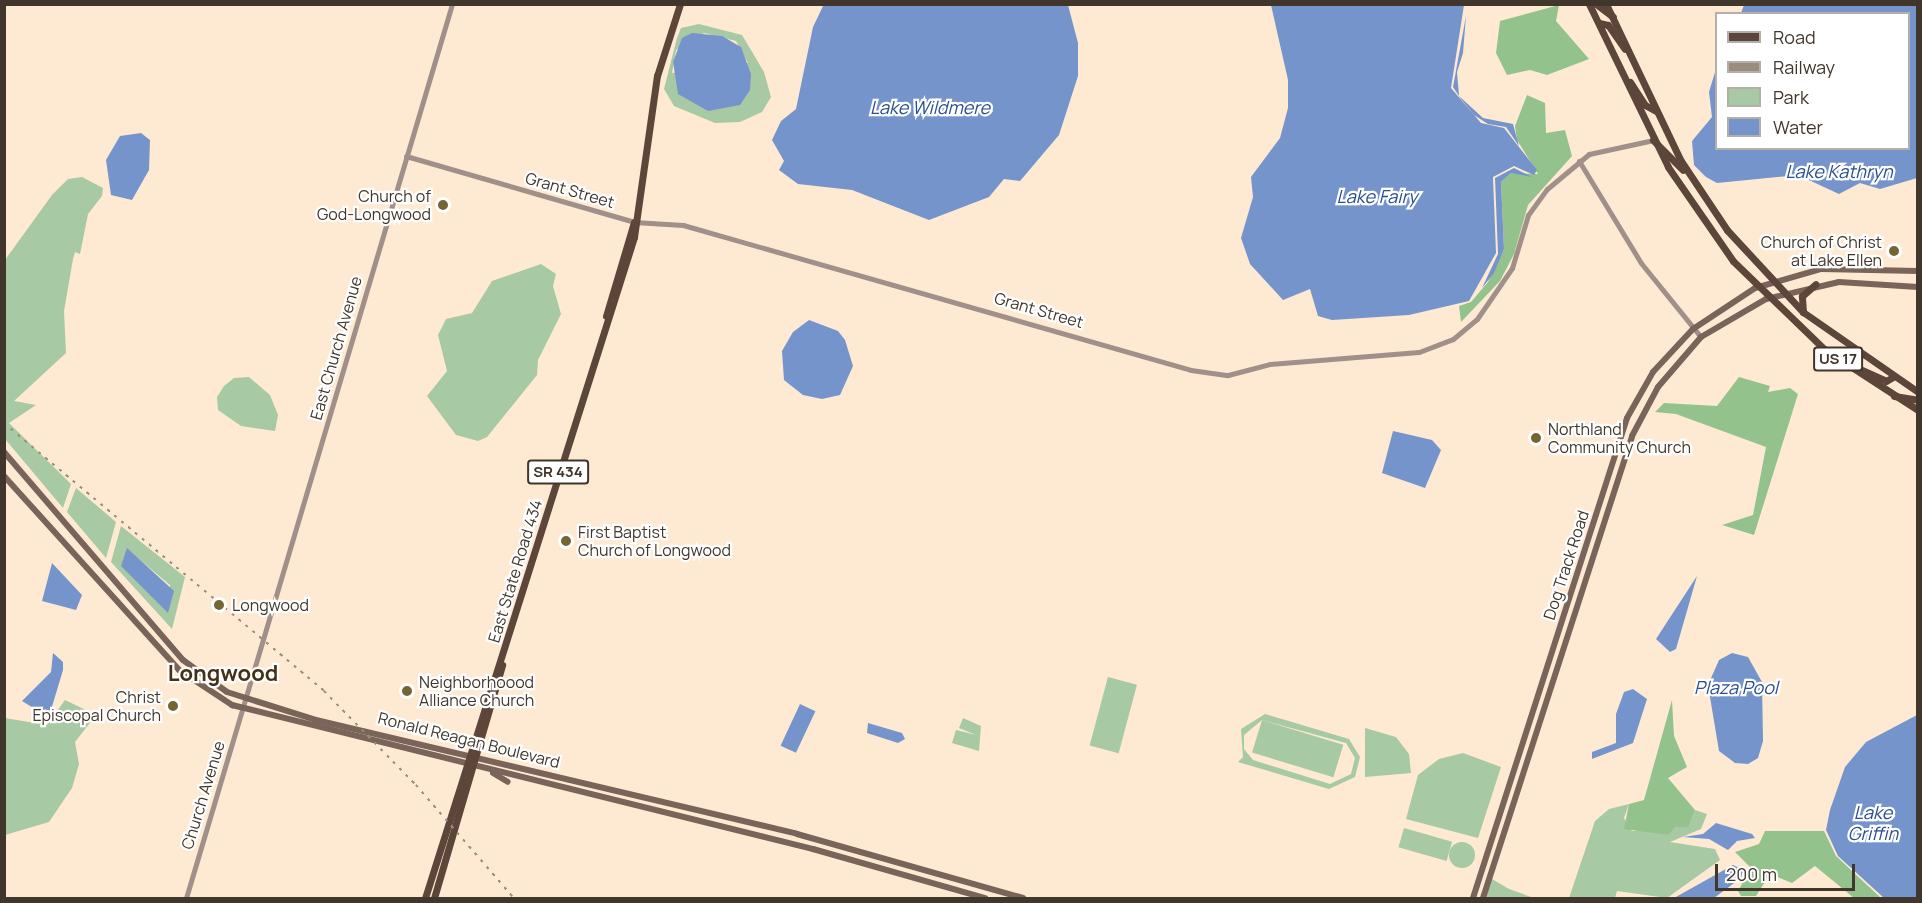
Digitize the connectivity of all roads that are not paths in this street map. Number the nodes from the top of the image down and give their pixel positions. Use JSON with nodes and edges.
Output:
{"nodes":[{"id":1,"x":452,"y":4,"type":"edge"},
{"id":2,"x":680,"y":4,"type":"edge"},
{"id":3,"x":1589,"y":4,"type":"edge"},
{"id":4,"x":1596,"y":4,"type":"edge"},
{"id":5,"x":1606,"y":4,"type":"edge"},
{"id":6,"x":1613,"y":17,"type":"junction"},
{"id":7,"x":1599,"y":23,"type":"junction"},
{"id":8,"x":1631,"y":55,"type":"junction"},
{"id":9,"x":1622,"y":70,"type":"junction"},
{"id":10,"x":1656,"y":111,"type":"junction"},
{"id":11,"x":1653,"y":140,"type":"junction"},
{"id":12,"x":406,"y":156,"type":"junction"},
{"id":13,"x":1578,"y":161,"type":"junction"},
{"id":14,"x":1694,"y":181,"type":"junction"},
{"id":15,"x":634,"y":222,"type":"junction"},
{"id":16,"x":1917,"y":271,"type":"edge"},
{"id":17,"x":1772,"y":281,"type":"junction"},
{"id":18,"x":1816,"y":284,"type":"junction"},
{"id":19,"x":1917,"y":287,"type":"edge"},
{"id":20,"x":1755,"y":288,"type":"junction"},
{"id":21,"x":1783,"y":293,"type":"junction"},
{"id":22,"x":1766,"y":299,"type":"junction"},
{"id":23,"x":1803,"y":312,"type":"junction"},
{"id":24,"x":1694,"y":329,"type":"junction"},
{"id":25,"x":1701,"y":337,"type":"junction"},
{"id":26,"x":1842,"y":362,"type":"junction"},
{"id":27,"x":1893,"y":377,"type":"junction"},
{"id":28,"x":1917,"y":392,"type":"edge"},
{"id":29,"x":1894,"y":396,"type":"junction"},
{"id":30,"x":1917,"y":400,"type":"edge"},
{"id":31,"x":1917,"y":410,"type":"edge"},
{"id":32,"x":4,"y":452,"type":"edge"},
{"id":33,"x":4,"y":476,"type":"edge"},
{"id":34,"x":174,"y":651,"type":"junction"},
{"id":35,"x":169,"y":658,"type":"junction"},
{"id":36,"x":502,"y":660,"type":"junction"},
{"id":37,"x":245,"y":699,"type":"junction"},
{"id":38,"x":242,"y":708,"type":"junction"},
{"id":39,"x":468,"y":754,"type":"junction"},
{"id":40,"x":478,"y":757,"type":"junction"},
{"id":41,"x":465,"y":765,"type":"junction"},
{"id":42,"x":475,"y":768,"type":"junction"},
{"id":43,"x":493,"y":772,"type":"junction"},
{"id":44,"x":508,"y":782,"type":"dead end"},
{"id":45,"x":186,"y":898,"type":"edge"},
{"id":46,"x":424,"y":898,"type":"edge"},
{"id":47,"x":434,"y":898,"type":"edge"},
{"id":48,"x":985,"y":898,"type":"edge"},
{"id":49,"x":1023,"y":898,"type":"edge"},
{"id":50,"x":1473,"y":898,"type":"edge"},
{"id":51,"x":1483,"y":898,"type":"edge"}],
"edges":[{"from":1,"to":12,"type":"street","name":"East Church Avenue"},
{"from":2,"to":15,"type":"main road","number":"SR 434"},
{"from":3,"to":7,"type":"main road","number":"US 17"},
{"from":4,"to":6,"type":"main road"},
{"from":5,"to":6,"type":"main road","number":"US 17"},
{"from":6,"to":8,"type":"main road","number":"US 17"},
{"from":7,"to":8,"type":"main road"},
{"from":7,"to":9,"type":"main road","number":"US 17"},
{"from":8,"to":10,"type":"main road","number":"US 17"},
{"from":9,"to":10,"type":"main road"},
{"from":9,"to":11,"type":"main road","number":"US 17"},
{"from":10,"to":14,"type":"main road","number":"US 17"},
{"from":11,"to":13,"type":"street","name":"Grant Street"},
{"from":11,"to":14,"type":"main road"},
{"from":11,"to":20,"type":"main road","number":"US 17"},
{"from":12,"to":15,"type":"street","name":"Grant Street"},
{"from":12,"to":37,"type":"street","name":"East Church Avenue"},
{"from":13,"to":15,"type":"street","name":"Grant Street"},
{"from":13,"to":24,"type":"street"},
{"from":14,"to":17,"type":"main road","number":"US 17"},
{"from":15,"to":36,"type":"main road","name":"East State Road 434","number":"SR 434"},
{"from":16,"to":17,"type":"main road","name":"Dog Track Road"},
{"from":17,"to":20,"type":"main road","name":"Dog Track Road"},
{"from":17,"to":21,"type":"main road","number":"US 17"},
{"from":18,"to":19,"type":"main road","name":"Dog Track Road"},
{"from":18,"to":21,"type":"main road","name":"Dog Track Road"},
{"from":18,"to":23,"type":"main road"},
{"from":20,"to":22,"type":"main road","number":"US 17"},
{"from":20,"to":24,"type":"main road","name":"Dog Track Road"},
{"from":21,"to":22,"type":"main road","name":"Dog Track Road"},
{"from":21,"to":23,"type":"main road","number":"US 17"},
{"from":22,"to":25,"type":"main road","name":"Dog Track Road"},
{"from":22,"to":26,"type":"main road","number":"US 17"},
{"from":23,"to":27,"type":"main road","number":"US 17"},
{"from":24,"to":25,"type":"street"},
{"from":24,"to":50,"type":"main road","name":"Dog Track Road"},
{"from":25,"to":51,"type":"main road","name":"Dog Track Road"},
{"from":26,"to":27,"type":"main road"},
{"from":26,"to":29,"type":"main road","number":"US 17"},
{"from":27,"to":28,"type":"main road","number":"US 17"},
{"from":29,"to":30,"type":"main road"},
{"from":29,"to":31,"type":"main road","number":"US 17"},
{"from":32,"to":34,"type":"main road","name":"Ronald Reagan Boulevard"},
{"from":33,"to":35,"type":"main road","name":"Ronald Reagan Boulevard"},
{"from":34,"to":35,"type":"main road"},
{"from":34,"to":37,"type":"main road","name":"Ronald Reagan Boulevard"},
{"from":35,"to":38,"type":"main road","name":"Ronald Reagan Boulevard"},
{"from":36,"to":39,"type":"main road","name":"East State Road 434","number":"SR 434"},
{"from":36,"to":40,"type":"main road","name":"East State Road 434","number":"SR 434"},
{"from":37,"to":38,"type":"street","name":"Church Avenue"},
{"from":37,"to":39,"type":"main road","name":"Ronald Reagan Boulevard"},
{"from":38,"to":41,"type":"main road","name":"Ronald Reagan Boulevard"},
{"from":38,"to":45,"type":"street","name":"Church Avenue"},
{"from":39,"to":40,"type":"main road","name":"Ronald Reagan Boulevard"},
{"from":39,"to":41,"type":"main road","number":"SR 434"},
{"from":40,"to":42,"type":"main road","number":"SR 434"},
{"from":40,"to":49,"type":"main road","name":"Ronald Reagan Boulevard"},
{"from":41,"to":42,"type":"main road","name":"Ronald Reagan Boulevard"},
{"from":41,"to":46,"type":"main road","number":"SR 434"},
{"from":42,"to":43,"type":"main road","name":"Ronald Reagan Boulevard"},
{"from":42,"to":47,"type":"main road","number":"SR 434"},
{"from":43,"to":44,"type":"main road"},
{"from":43,"to":48,"type":"main road","name":"Ronald Reagan Boulevard"}]}
